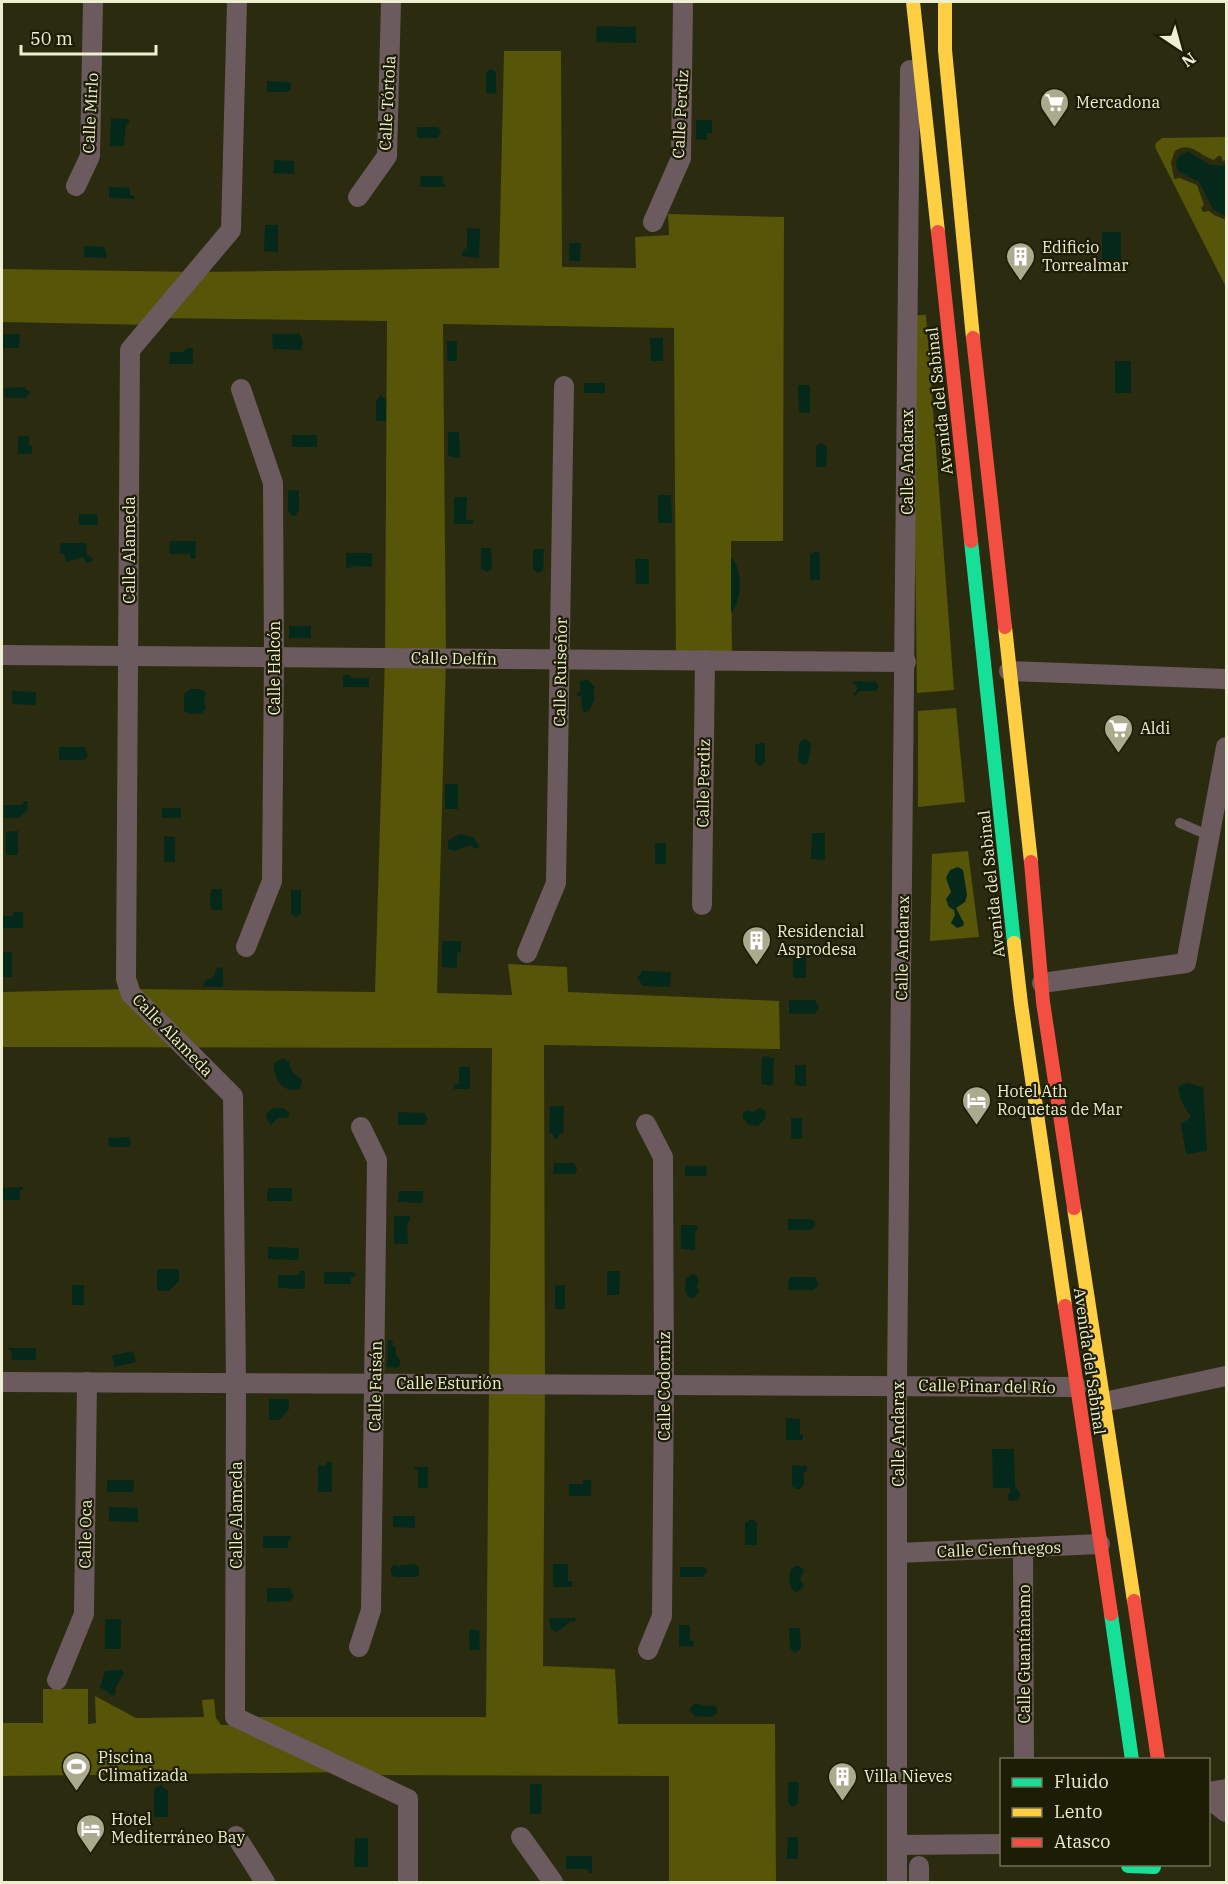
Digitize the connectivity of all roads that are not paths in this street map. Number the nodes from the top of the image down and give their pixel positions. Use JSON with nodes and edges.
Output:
{"nodes":[{"id":1,"x":93,"y":2,"type":"edge"},
{"id":2,"x":237,"y":2,"type":"edge"},
{"id":3,"x":391,"y":2,"type":"edge"},
{"id":4,"x":683,"y":2,"type":"edge"},
{"id":5,"x":945,"y":2,"type":"edge"},
{"id":6,"x":913,"y":8,"type":"edge"},
{"id":7,"x":76,"y":186,"type":"dead end"},
{"id":8,"x":358,"y":197,"type":"dead end"},
{"id":9,"x":653,"y":222,"type":"dead end"},
{"id":10,"x":564,"y":386,"type":"dead end"},
{"id":11,"x":241,"y":389,"type":"dead end"},
{"id":12,"x":2,"y":655,"type":"edge"},
{"id":13,"x":128,"y":656,"type":"junction"},
{"id":14,"x":274,"y":657,"type":"junction"},
{"id":15,"x":560,"y":659,"type":"junction"},
{"id":16,"x":705,"y":660,"type":"junction"},
{"id":17,"x":906,"y":662,"type":"junction"},
{"id":18,"x":1009,"y":671,"type":"junction"},
{"id":19,"x":1227,"y":679,"type":"edge"},
{"id":20,"x":1227,"y":747,"type":"edge"},
{"id":21,"x":1179,"y":823,"type":"dead end"},
{"id":22,"x":1210,"y":836,"type":"junction"},
{"id":23,"x":702,"y":905,"type":"dead end"},
{"id":24,"x":246,"y":947,"type":"dead end"},
{"id":25,"x":527,"y":953,"type":"dead end"},
{"id":26,"x":1042,"y":983,"type":"junction"},
{"id":27,"x":646,"y":1125,"type":"dead end"},
{"id":28,"x":361,"y":1127,"type":"dead end"},
{"id":29,"x":1227,"y":1376,"type":"edge"},
{"id":30,"x":2,"y":1382,"type":"edge"},
{"id":31,"x":87,"y":1382,"type":"junction"},
{"id":32,"x":236,"y":1383,"type":"junction"},
{"id":33,"x":375,"y":1383,"type":"junction"},
{"id":34,"x":664,"y":1384,"type":"junction"},
{"id":35,"x":897,"y":1385,"type":"junction"},
{"id":36,"x":1077,"y":1387,"type":"junction"},
{"id":37,"x":1104,"y":1402,"type":"junction"},
{"id":38,"x":1100,"y":1544,"type":"junction"},
{"id":39,"x":1023,"y":1548,"type":"junction"},
{"id":40,"x":898,"y":1553,"type":"junction"},
{"id":41,"x":359,"y":1647,"type":"dead end"},
{"id":42,"x":648,"y":1650,"type":"dead end"},
{"id":43,"x":57,"y":1680,"type":"dead end"},
{"id":44,"x":1024,"y":1758,"type":"edge"},
{"id":45,"x":1132,"y":1758,"type":"edge"},
{"id":46,"x":1158,"y":1758,"type":"edge"},
{"id":47,"x":1227,"y":1789,"type":"edge"},
{"id":48,"x":1210,"y":1792,"type":"edge"},
{"id":49,"x":1210,"y":1799,"type":"edge"},
{"id":50,"x":1227,"y":1812,"type":"edge"},
{"id":51,"x":236,"y":1836,"type":"dead end"},
{"id":52,"x":521,"y":1837,"type":"dead end"},
{"id":53,"x":1000,"y":1844,"type":"edge"},
{"id":54,"x":897,"y":1845,"type":"junction"},
{"id":55,"x":1128,"y":1866,"type":"edge"},
{"id":56,"x":1154,"y":1866,"type":"edge"},
{"id":57,"x":265,"y":1882,"type":"edge"},
{"id":58,"x":408,"y":1882,"type":"edge"},
{"id":59,"x":553,"y":1882,"type":"edge"},
{"id":60,"x":897,"y":1882,"type":"edge"},
{"id":61,"x":1127,"y":1882,"type":"edge"},
{"id":62,"x":1153,"y":1882,"type":"edge"}],
"edges":[{"from":1,"to":7,"type":"street","name":"Calle Mirlo"},
{"from":2,"to":13,"type":"street","name":"Calle Alameda"},
{"from":3,"to":8,"type":"street","name":"Calle Tórtola"},
{"from":4,"to":9,"type":"street","name":"Calle Perdiz"},
{"from":5,"to":18,"type":"street","name":"Avenida del Sabinal"},
{"from":6,"to":17,"type":"street","name":"Calle Andarax"},
{"from":6,"to":36,"type":"street","name":"Avenida del Sabinal"},
{"from":10,"to":15,"type":"street","name":"Calle Ruiseñor"},
{"from":11,"to":14,"type":"street","name":"Calle Halcón"},
{"from":12,"to":13,"type":"street","name":"Calle Delfín"},
{"from":13,"to":14,"type":"street","name":"Calle Delfín"},
{"from":13,"to":32,"type":"street","name":"Calle Alameda"},
{"from":14,"to":15,"type":"street","name":"Calle Delfín"},
{"from":14,"to":24,"type":"street","name":"Calle Halcón"},
{"from":15,"to":16,"type":"street","name":"Calle Delfín"},
{"from":15,"to":25,"type":"street","name":"Calle Ruiseñor"},
{"from":16,"to":17,"type":"street","name":"Calle Delfín"},
{"from":16,"to":23,"type":"street","name":"Calle Perdiz"},
{"from":17,"to":35,"type":"street","name":"Calle Andarax"},
{"from":18,"to":19,"type":"street"},
{"from":18,"to":26,"type":"street","name":"Avenida del Sabinal"},
{"from":20,"to":22,"type":"street"},
{"from":21,"to":22,"type":"lane"},
{"from":22,"to":26,"type":"street"},
{"from":26,"to":37,"type":"street","name":"Avenida del Sabinal"},
{"from":27,"to":34,"type":"street","name":"Calle Codorniz"},
{"from":28,"to":33,"type":"street","name":"Calle Faisán"},
{"from":29,"to":37,"type":"street"},
{"from":30,"to":31,"type":"street","name":"Calle Esturión"},
{"from":31,"to":32,"type":"street","name":"Calle Esturión"},
{"from":31,"to":43,"type":"street","name":"Calle Oca"},
{"from":32,"to":33,"type":"street","name":"Calle Esturión"},
{"from":32,"to":58,"type":"street","name":"Calle Alameda"},
{"from":33,"to":34,"type":"street","name":"Calle Esturión"},
{"from":33,"to":41,"type":"street","name":"Calle Faisán"},
{"from":34,"to":35,"type":"street","name":"Calle Esturión"},
{"from":34,"to":42,"type":"street","name":"Calle Codorniz"},
{"from":35,"to":36,"type":"street","name":"Calle Pinar del Río"},
{"from":35,"to":40,"type":"street","name":"Calle Andarax"},
{"from":36,"to":38,"type":"street","name":"Avenida del Sabinal"},
{"from":37,"to":46,"type":"street","name":"Avenida del Sabinal"},
{"from":38,"to":39,"type":"street","name":"Calle Cienfuegos"},
{"from":38,"to":45,"type":"street","name":"Avenida del Sabinal"},
{"from":39,"to":40,"type":"street","name":"Calle Cienfuegos"},
{"from":39,"to":44,"type":"street","name":"Calle Guantánamo"},
{"from":40,"to":54,"type":"street","name":"Calle Andarax"},
{"from":47,"to":48,"type":"street"},
{"from":49,"to":50,"type":"street"},
{"from":51,"to":57,"type":"street"},
{"from":52,"to":59,"type":"street"},
{"from":53,"to":54,"type":"street"},
{"from":54,"to":60,"type":"street","name":"Calle Andarax"},
{"from":55,"to":61,"type":"street"},
{"from":56,"to":62,"type":"street"}]}
